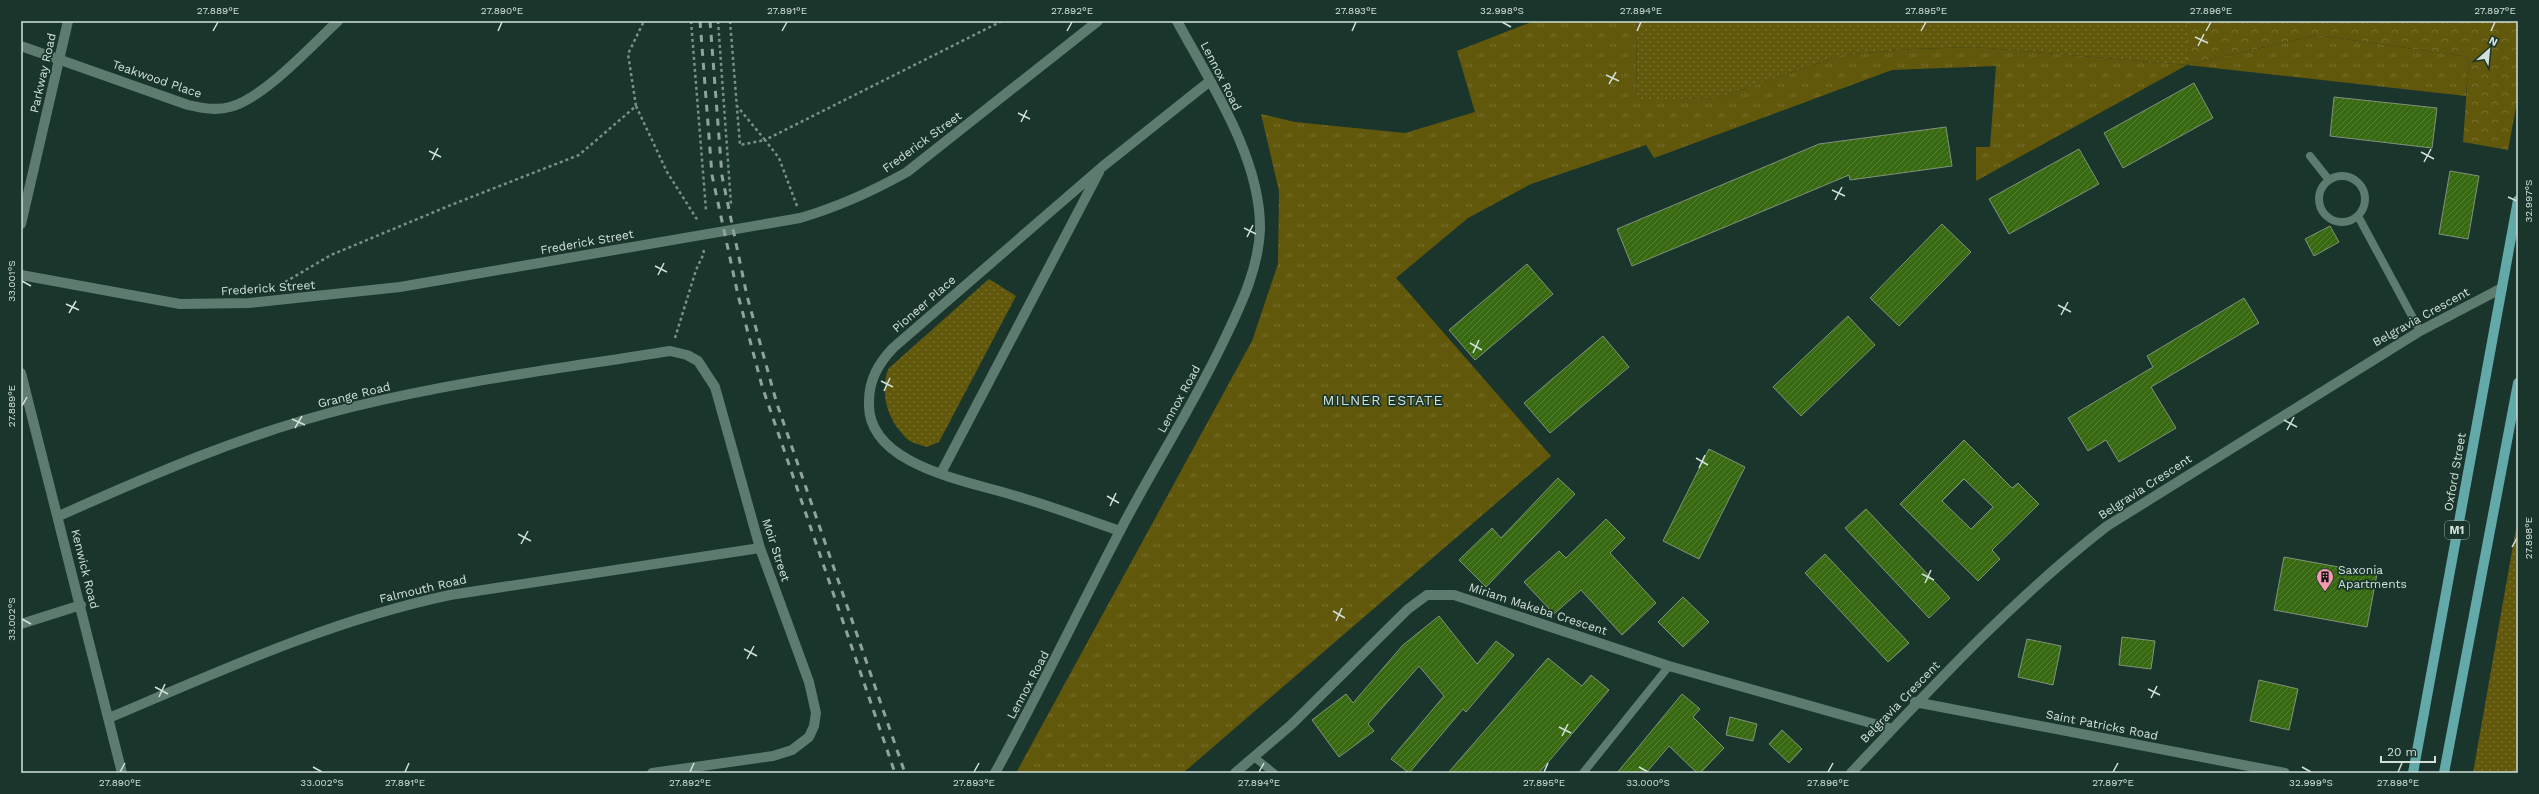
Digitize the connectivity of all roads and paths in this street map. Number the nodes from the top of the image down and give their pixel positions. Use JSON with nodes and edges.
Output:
{"nodes":[{"id":1,"x":68,"y":21,"type":"edge"},
{"id":2,"x":338,"y":21,"type":"edge"},
{"id":3,"x":644,"y":21,"type":"edge"},
{"id":4,"x":691,"y":21,"type":"edge"},
{"id":5,"x":718,"y":21,"type":"edge"},
{"id":6,"x":730,"y":21,"type":"edge"},
{"id":7,"x":1002,"y":21,"type":"edge"},
{"id":8,"x":1098,"y":21,"type":"edge"},
{"id":9,"x":1177,"y":21,"type":"edge"},
{"id":10,"x":21,"y":46,"type":"edge"},
{"id":11,"x":60,"y":59,"type":"junction"},
{"id":12,"x":1210,"y":81,"type":"junction"},
{"id":13,"x":636,"y":106,"type":"junction"},
{"id":14,"x":737,"y":106,"type":"junction"},
{"id":15,"x":765,"y":140,"type":"junction"},
{"id":16,"x":2310,"y":156,"type":"dead end"},
{"id":17,"x":1102,"y":167,"type":"junction"},
{"id":18,"x":2329,"y":180,"type":"junction"},
{"id":19,"x":795,"y":199,"type":"dead end"},
{"id":20,"x":2518,"y":200,"type":"edge"},
{"id":21,"x":731,"y":204,"type":"dead end"},
{"id":22,"x":706,"y":210,"type":"dead end"},
{"id":23,"x":2358,"y":216,"type":"junction"},
{"id":24,"x":21,"y":224,"type":"edge"},
{"id":25,"x":700,"y":236,"type":"junction"},
{"id":26,"x":704,"y":253,"type":"dead end"},
{"id":27,"x":21,"y":275,"type":"edge"},
{"id":28,"x":276,"y":287,"type":"dead end"},
{"id":29,"x":2502,"y":288,"type":"junction"},
{"id":30,"x":2420,"y":330,"type":"junction"},
{"id":31,"x":670,"y":351,"type":"junction"},
{"id":32,"x":21,"y":373,"type":"edge"},
{"id":33,"x":2518,"y":383,"type":"edge"},
{"id":34,"x":23,"y":389,"type":"edge"},
{"id":35,"x":941,"y":473,"type":"junction"},
{"id":36,"x":59,"y":516,"type":"junction"},
{"id":37,"x":1120,"y":531,"type":"junction"},
{"id":38,"x":760,"y":548,"type":"junction"},
{"id":39,"x":81,"y":605,"type":"junction"},
{"id":40,"x":21,"y":624,"type":"edge"},
{"id":41,"x":1669,"y":666,"type":"junction"},
{"id":42,"x":1915,"y":702,"type":"junction"},
{"id":43,"x":109,"y":718,"type":"junction"},
{"id":44,"x":1892,"y":729,"type":"junction"},
{"id":45,"x":1254,"y":757,"type":"junction"},
{"id":46,"x":122,"y":773,"type":"edge"},
{"id":47,"x":652,"y":773,"type":"edge"},
{"id":48,"x":995,"y":773,"type":"edge"},
{"id":49,"x":1235,"y":773,"type":"edge"},
{"id":50,"x":1274,"y":773,"type":"edge"},
{"id":51,"x":1583,"y":773,"type":"edge"},
{"id":52,"x":1851,"y":773,"type":"edge"},
{"id":53,"x":2285,"y":773,"type":"edge"},
{"id":54,"x":2412,"y":773,"type":"edge"},
{"id":55,"x":2444,"y":773,"type":"edge"}],
"edges":[{"from":1,"to":11,"type":"street","name":"Parkway Road"},
{"from":2,"to":11,"type":"street","name":"Teakwood Place"},
{"from":3,"to":13,"type":"path"},
{"from":4,"to":22,"type":"path"},
{"from":5,"to":21,"type":"path"},
{"from":6,"to":14,"type":"path"},
{"from":7,"to":15,"type":"path"},
{"from":8,"to":25,"type":"street","name":"Frederick Street"},
{"from":9,"to":12,"type":"street","name":"Lennox Road"},
{"from":10,"to":11,"type":"street","name":"Teakwood Place"},
{"from":11,"to":24,"type":"street","name":"Parkway Road"},
{"from":12,"to":17,"type":"street","name":"Pioneer Place"},
{"from":12,"to":37,"type":"street","name":"Lennox Road"},
{"from":13,"to":25,"type":"path"},
{"from":13,"to":28,"type":"path"},
{"from":14,"to":15,"type":"path"},
{"from":14,"to":15,"type":"path"},
{"from":15,"to":19,"type":"path"},
{"from":16,"to":18,"type":"lane"},
{"from":17,"to":35,"type":"street","name":"Pioneer Place"},
{"from":17,"to":35,"type":"street","name":"Pioneer Place"},
{"from":18,"to":23,"type":"lane"},
{"from":18,"to":23,"type":"lane"},
{"from":20,"to":29,"type":"main road","name":"Oxford Street","number":"M1"},
{"from":23,"to":30,"type":"lane"},
{"from":25,"to":27,"type":"street","name":"Frederick Street"},
{"from":26,"to":31,"type":"path"},
{"from":29,"to":30,"type":"street","name":"Belgravia Crescent"},
{"from":29,"to":54,"type":"main road","name":"Oxford Street","number":"M1"},
{"from":30,"to":42,"type":"street","name":"Belgravia Crescent"},
{"from":31,"to":36,"type":"street","name":"Grange Road"},
{"from":31,"to":38,"type":"street","name":"Moir Street"},
{"from":32,"to":34,"type":"street","name":"Kenwick Road"},
{"from":33,"to":55,"type":"main road"},
{"from":34,"to":36,"type":"street","name":"Kenwick Road"},
{"from":35,"to":37,"type":"street","name":"Pioneer Place"},
{"from":36,"to":39,"type":"street","name":"Kenwick Road"},
{"from":37,"to":48,"type":"street","name":"Lennox Road"},
{"from":38,"to":43,"type":"street","name":"Falmouth Road"},
{"from":38,"to":47,"type":"street","name":"Moir Street"},
{"from":39,"to":40,"type":"street"},
{"from":39,"to":43,"type":"street","name":"Kenwick Road"},
{"from":41,"to":44,"type":"street","name":"Miriam Makeba Crescent"},
{"from":41,"to":45,"type":"street","name":"Miriam Makeba Crescent"},
{"from":41,"to":51,"type":"lane"},
{"from":42,"to":44,"type":"street","name":"Belgravia Crescent"},
{"from":42,"to":53,"type":"street","name":"Saint Patricks Road"},
{"from":43,"to":46,"type":"street","name":"Kenwick Road"},
{"from":44,"to":52,"type":"street","name":"Belgravia Crescent"},
{"from":45,"to":49,"type":"street","name":"Miriam Makeba Crescent"},
{"from":45,"to":50,"type":"lane"}]}
